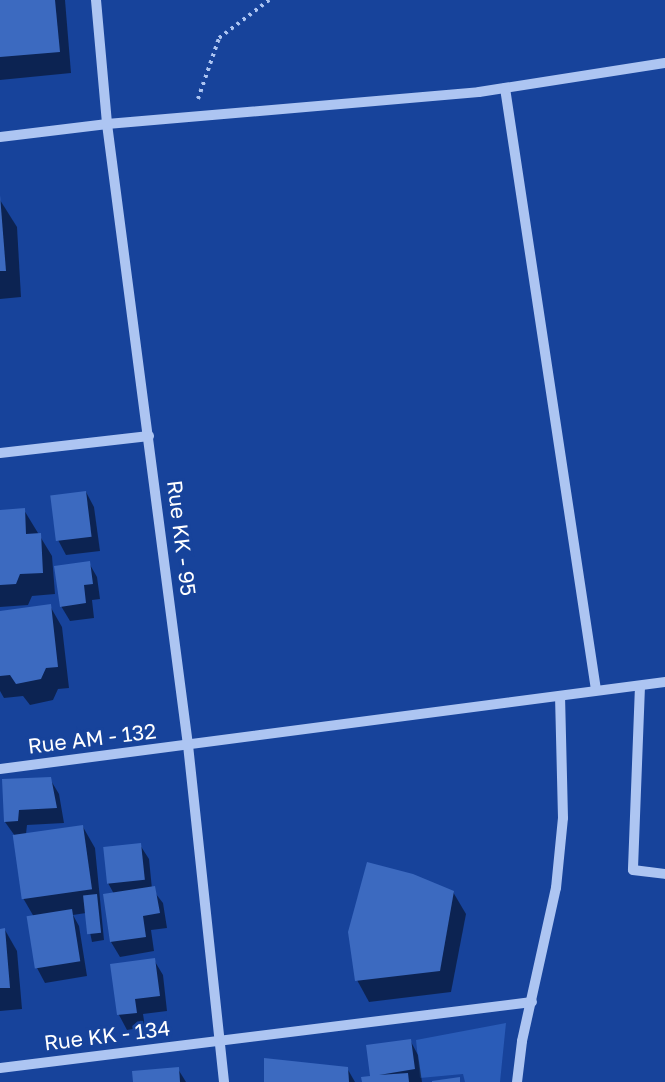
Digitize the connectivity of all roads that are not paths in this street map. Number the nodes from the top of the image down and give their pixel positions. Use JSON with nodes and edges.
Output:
{"nodes":[{"id":1,"x":96,"y":0,"type":"edge"},
{"id":2,"x":665,"y":63,"type":"edge"},
{"id":3,"x":505,"y":88,"type":"junction"},
{"id":4,"x":107,"y":124,"type":"junction"},
{"id":5,"x":0,"y":137,"type":"edge"},
{"id":6,"x":149,"y":436,"type":"junction"},
{"id":7,"x":0,"y":453,"type":"edge"},
{"id":8,"x":665,"y":682,"type":"edge"},
{"id":9,"x":640,"y":686,"type":"junction"},
{"id":10,"x":596,"y":690,"type":"junction"},
{"id":11,"x":560,"y":696,"type":"junction"},
{"id":12,"x":188,"y":745,"type":"junction"},
{"id":13,"x":0,"y":769,"type":"edge"},
{"id":14,"x":665,"y":874,"type":"edge"},
{"id":15,"x":532,"y":1002,"type":"junction"},
{"id":16,"x":218,"y":1042,"type":"junction"},
{"id":17,"x":0,"y":1068,"type":"edge"},
{"id":18,"x":224,"y":1082,"type":"edge"},
{"id":19,"x":517,"y":1082,"type":"edge"}],
"edges":[{"from":1,"to":4,"type":"street","name":"Rue KK - 95"},
{"from":2,"to":3,"type":"street"},
{"from":3,"to":4,"type":"street"},
{"from":3,"to":10,"type":"street"},
{"from":4,"to":5,"type":"street"},
{"from":4,"to":6,"type":"street","name":"Rue KK - 95"},
{"from":6,"to":7,"type":"street"},
{"from":6,"to":12,"type":"street","name":"Rue KK - 95"},
{"from":8,"to":9,"type":"street","name":"Rue AM - 132"},
{"from":9,"to":10,"type":"street","name":"Rue AM - 132"},
{"from":9,"to":14,"type":"street"},
{"from":10,"to":11,"type":"street","name":"Rue AM - 132"},
{"from":11,"to":12,"type":"street","name":"Rue AM - 132"},
{"from":11,"to":15,"type":"street"},
{"from":12,"to":13,"type":"street","name":"Rue AM - 132"},
{"from":12,"to":16,"type":"street","name":"Rue KK - 95"},
{"from":15,"to":16,"type":"street","name":"Rue KK - 134"},
{"from":15,"to":19,"type":"street"},
{"from":16,"to":17,"type":"street","name":"Rue KK - 134"},
{"from":16,"to":18,"type":"street","name":"Rue KK - 95"}]}
